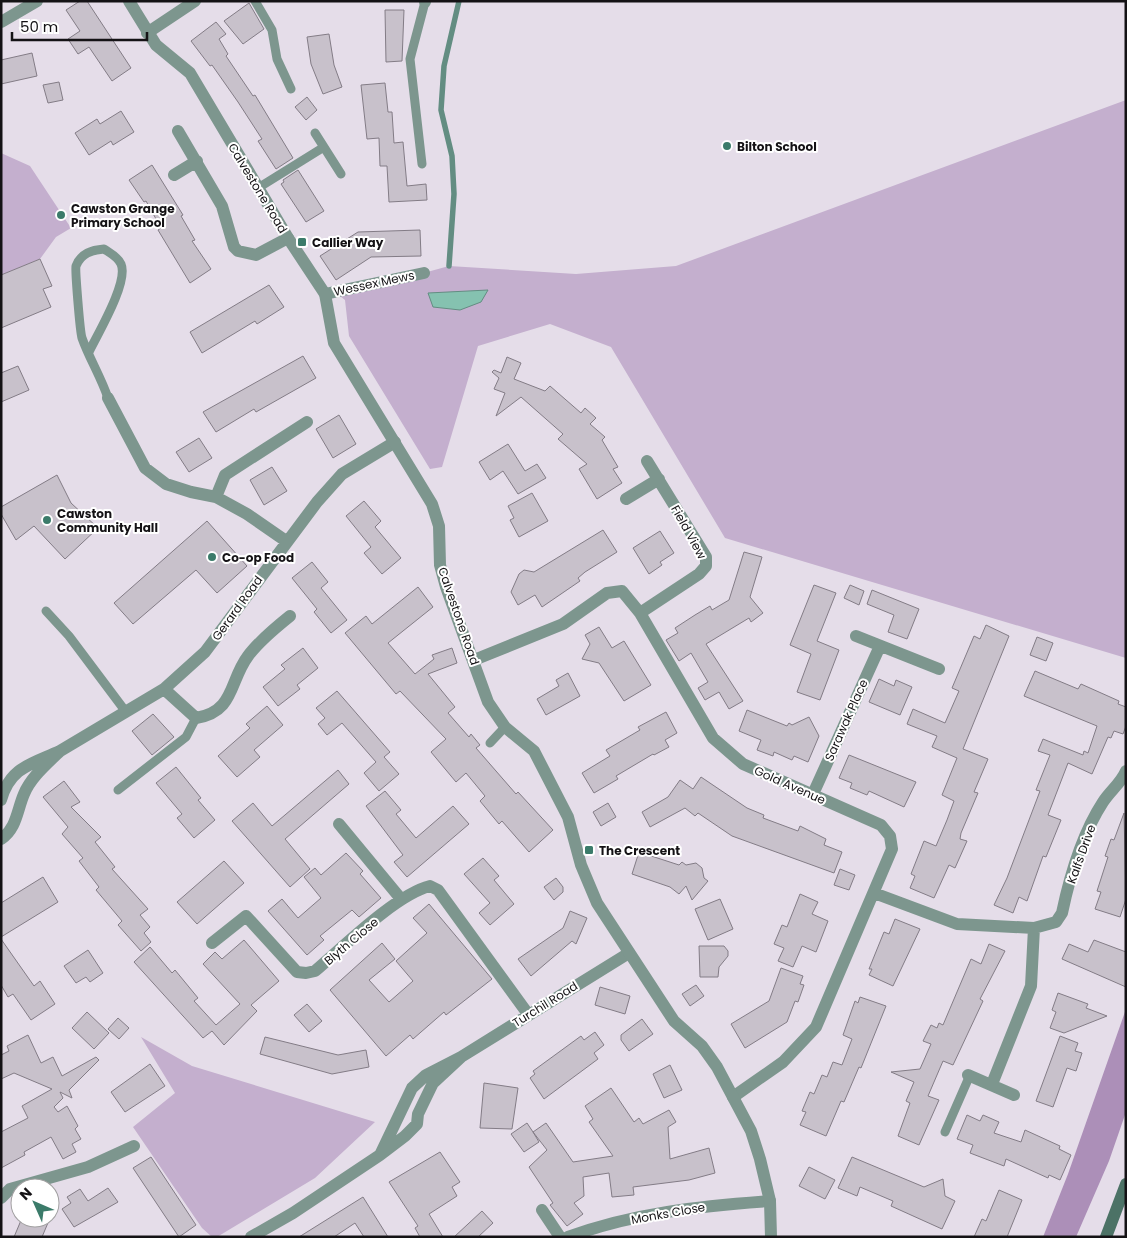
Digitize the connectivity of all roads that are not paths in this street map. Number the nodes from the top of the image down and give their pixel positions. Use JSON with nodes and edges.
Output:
{"nodes":[{"id":1,"x":37,"y":1,"type":"edge"},
{"id":2,"x":129,"y":1,"type":"edge"},
{"id":3,"x":195,"y":1,"type":"edge"},
{"id":4,"x":255,"y":1,"type":"edge"},
{"id":5,"x":425,"y":2,"type":"edge"},
{"id":6,"x":1,"y":22,"type":"edge"},
{"id":7,"x":147,"y":34,"type":"junction"},
{"id":8,"x":291,"y":89,"type":"dead end"},
{"id":9,"x":178,"y":131,"type":"dead end"},
{"id":10,"x":316,"y":133,"type":"dead end"},
{"id":11,"x":324,"y":147,"type":"junction"},
{"id":12,"x":197,"y":161,"type":"junction"},
{"id":13,"x":422,"y":164,"type":"dead end"},
{"id":14,"x":341,"y":174,"type":"dead end"},
{"id":15,"x":174,"y":175,"type":"dead end"},
{"id":16,"x":258,"y":188,"type":"junction"},
{"id":17,"x":288,"y":238,"type":"junction"},
{"id":18,"x":424,"y":273,"type":"dead end"},
{"id":19,"x":325,"y":294,"type":"junction"},
{"id":20,"x":89,"y":352,"type":"junction"},
{"id":21,"x":108,"y":398,"type":"joint"},
{"id":22,"x":307,"y":422,"type":"dead end"},
{"id":23,"x":395,"y":442,"type":"junction"},
{"id":24,"x":647,"y":461,"type":"dead end"},
{"id":25,"x":659,"y":479,"type":"junction"},
{"id":26,"x":216,"y":497,"type":"junction"},
{"id":27,"x":626,"y":499,"type":"dead end"},
{"id":28,"x":286,"y":541,"type":"junction"},
{"id":29,"x":46,"y":611,"type":"dead end"},
{"id":30,"x":640,"y":613,"type":"junction"},
{"id":31,"x":290,"y":616,"type":"dead end"},
{"id":32,"x":856,"y":636,"type":"dead end"},
{"id":33,"x":880,"y":646,"type":"junction"},
{"id":34,"x":474,"y":660,"type":"junction"},
{"id":35,"x":939,"y":668,"type":"dead end"},
{"id":36,"x":164,"y":688,"type":"junction"},
{"id":37,"x":126,"y":712,"type":"junction"},
{"id":38,"x":196,"y":718,"type":"junction"},
{"id":39,"x":505,"y":727,"type":"junction"},
{"id":40,"x":490,"y":743,"type":"dead end"},
{"id":41,"x":60,"y":751,"type":"junction"},
{"id":42,"x":1126,"y":771,"type":"edge"},
{"id":43,"x":118,"y":790,"type":"dead end"},
{"id":44,"x":813,"y":794,"type":"junction"},
{"id":45,"x":1,"y":800,"type":"edge"},
{"id":46,"x":339,"y":824,"type":"dead end"},
{"id":47,"x":1,"y":839,"type":"edge"},
{"id":48,"x":874,"y":893,"type":"junction"},
{"id":49,"x":401,"y":898,"type":"junction"},
{"id":50,"x":1034,"y":928,"type":"junction"},
{"id":51,"x":212,"y":944,"type":"dead end"},
{"id":52,"x":629,"y":953,"type":"junction"},
{"id":53,"x":528,"y":1014,"type":"junction"},
{"id":54,"x":461,"y":1057,"type":"junction"},
{"id":55,"x":969,"y":1075,"type":"joint"},
{"id":56,"x":992,"y":1084,"type":"junction"},
{"id":57,"x":1014,"y":1095,"type":"dead end"},
{"id":58,"x":733,"y":1097,"type":"junction"},
{"id":59,"x":945,"y":1132,"type":"dead end"},
{"id":60,"x":134,"y":1146,"type":"dead end"},
{"id":61,"x":380,"y":1155,"type":"junction"},
{"id":62,"x":1126,"y":1184,"type":"edge"},
{"id":63,"x":1,"y":1198,"type":"edge"},
{"id":64,"x":770,"y":1201,"type":"junction"},
{"id":65,"x":542,"y":1210,"type":"dead end"},
{"id":66,"x":251,"y":1237,"type":"edge"},
{"id":67,"x":560,"y":1237,"type":"edge"},
{"id":68,"x":568,"y":1237,"type":"edge"},
{"id":69,"x":771,"y":1237,"type":"edge"},
{"id":70,"x":1106,"y":1237,"type":"edge"}],
"edges":[{"from":1,"to":6,"type":"street"},
{"from":2,"to":7,"type":"street","name":"Calvestone Road"},
{"from":3,"to":7,"type":"street"},
{"from":4,"to":8,"type":"lane"},
{"from":5,"to":13,"type":"lane"},
{"from":7,"to":16,"type":"street","name":"Calvestone Road"},
{"from":9,"to":12,"type":"street"},
{"from":10,"to":11,"type":"lane"},
{"from":11,"to":14,"type":"lane"},
{"from":11,"to":16,"type":"lane"},
{"from":12,"to":15,"type":"street"},
{"from":12,"to":17,"type":"street"},
{"from":16,"to":17,"type":"street","name":"Calvestone Road"},
{"from":17,"to":19,"type":"street","name":"Calvestone Road"},
{"from":18,"to":19,"type":"street","name":"Wessex Mews"},
{"from":19,"to":23,"type":"street","name":"Calvestone Road"},
{"from":20,"to":20,"type":"lane"},
{"from":20,"to":21,"type":"lane"},
{"from":21,"to":26,"type":"street"},
{"from":22,"to":26,"type":"street"},
{"from":23,"to":28,"type":"street","name":"Gerard Road"},
{"from":23,"to":34,"type":"street","name":"Calvestone Road"},
{"from":24,"to":25,"type":"street","name":"Field View"},
{"from":25,"to":27,"type":"street"},
{"from":25,"to":30,"type":"street","name":"Field View"},
{"from":26,"to":28,"type":"street"},
{"from":28,"to":36,"type":"street","name":"Gerard Road"},
{"from":29,"to":37,"type":"lane"},
{"from":30,"to":34,"type":"street","name":"Gold Avenue"},
{"from":30,"to":44,"type":"street","name":"Gold Avenue"},
{"from":31,"to":38,"type":"street"},
{"from":32,"to":33,"type":"street"},
{"from":33,"to":35,"type":"street"},
{"from":33,"to":44,"type":"street","name":"Sarawak Place"},
{"from":34,"to":39,"type":"street","name":"Calvestone Road"},
{"from":36,"to":37,"type":"street","name":"Gerard Road"},
{"from":36,"to":38,"type":"street"},
{"from":37,"to":41,"type":"street","name":"Gerard Road"},
{"from":38,"to":43,"type":"lane"},
{"from":39,"to":40,"type":"lane"},
{"from":39,"to":52,"type":"street","name":"Calvestone Road"},
{"from":41,"to":45,"type":"street","name":"Gerard Road"},
{"from":41,"to":47,"type":"street","name":"Gerard Road"},
{"from":42,"to":50,"type":"street","name":"Kalfs Drive"},
{"from":44,"to":48,"type":"street","name":"Gold Avenue"},
{"from":46,"to":49,"type":"street"},
{"from":48,"to":50,"type":"street","name":"Kalfs Drive"},
{"from":48,"to":58,"type":"street","name":"Gold Avenue"},
{"from":49,"to":51,"type":"street","name":"Blyth Close"},
{"from":49,"to":53,"type":"street","name":"Blyth Close"},
{"from":50,"to":56,"type":"street"},
{"from":52,"to":53,"type":"street","name":"Turchil Road"},
{"from":52,"to":58,"type":"street","name":"Calvestone Road"},
{"from":53,"to":54,"type":"street","name":"Turchil Road"},
{"from":54,"to":61,"type":"street","name":"Turchil Road"},
{"from":54,"to":61,"type":"street","name":"Turchil Road"},
{"from":55,"to":56,"type":"street"},
{"from":55,"to":59,"type":"lane"},
{"from":56,"to":57,"type":"street"},
{"from":58,"to":64,"type":"street","name":"Calvestone Road"},
{"from":60,"to":63,"type":"street"},
{"from":61,"to":66,"type":"street","name":"Turchil Road"},
{"from":62,"to":70,"type":"main road"},
{"from":64,"to":68,"type":"street","name":"Monks Close"},
{"from":64,"to":69,"type":"street","name":"Calvestone Road"},
{"from":65,"to":67,"type":"street"}]}
